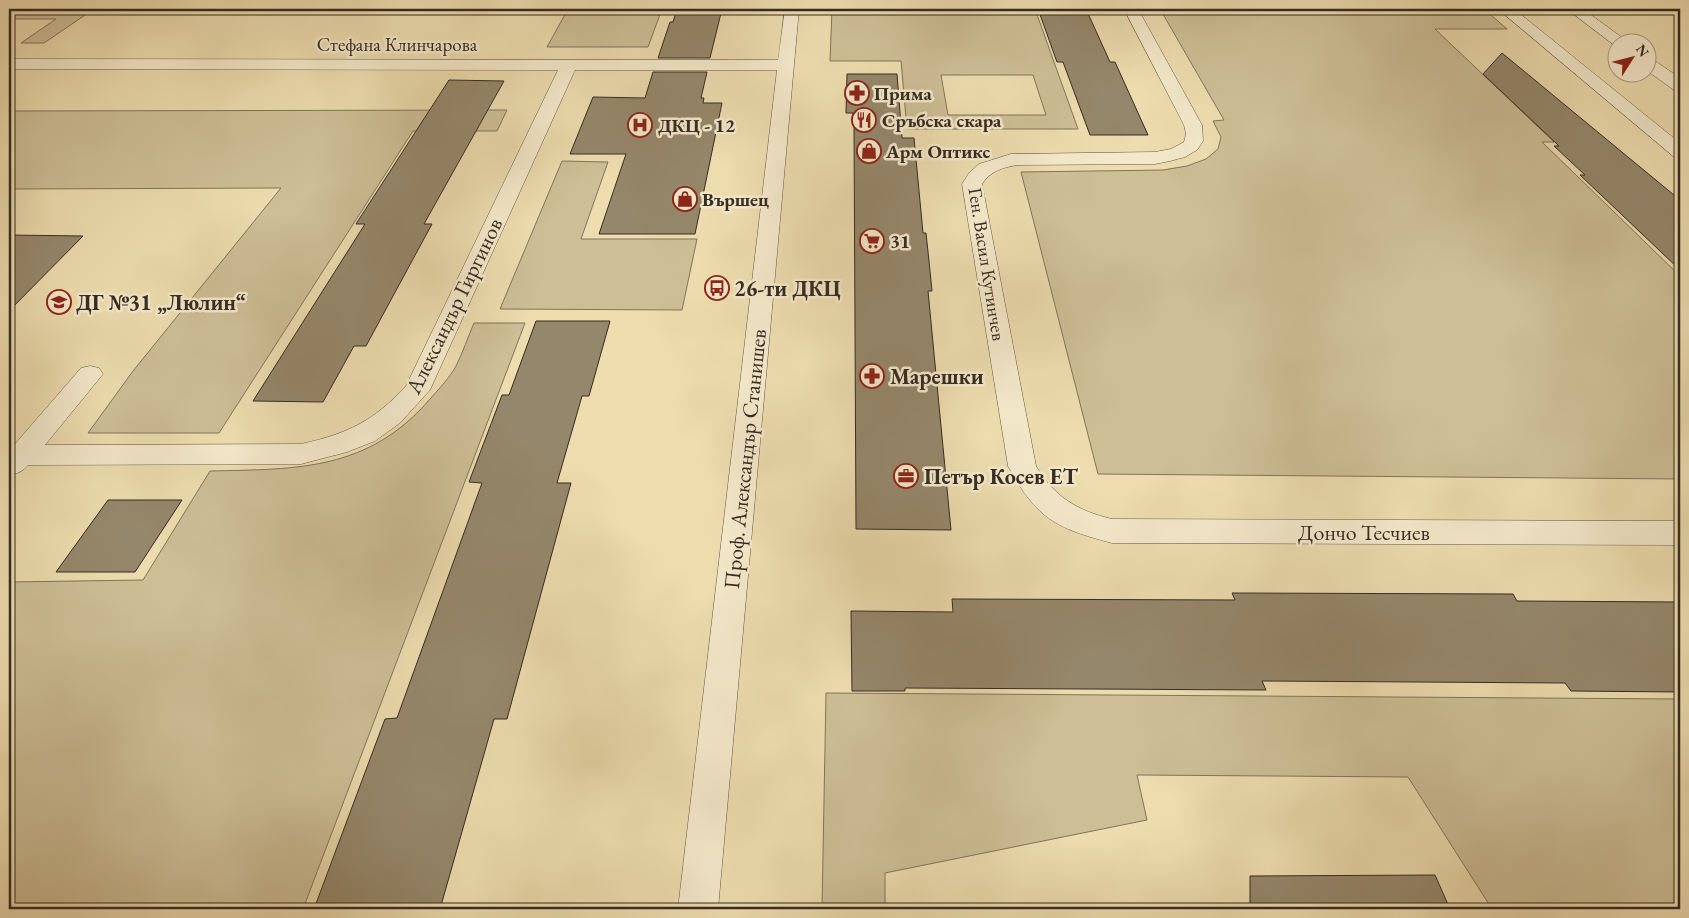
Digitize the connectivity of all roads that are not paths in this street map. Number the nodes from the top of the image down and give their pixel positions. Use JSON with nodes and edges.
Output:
{"nodes":[{"id":1,"x":792,"y":9,"type":"edge"},
{"id":2,"x":1131,"y":9,"type":"edge"},
{"id":3,"x":1505,"y":9,"type":"edge"},
{"id":4,"x":1574,"y":9,"type":"edge"},
{"id":5,"x":1606,"y":32,"type":"edge"},
{"id":6,"x":9,"y":64,"type":"edge"},
{"id":7,"x":569,"y":64,"type":"junction"},
{"id":8,"x":786,"y":65,"type":"junction"},
{"id":9,"x":1656,"y":69,"type":"edge"},
{"id":10,"x":1680,"y":86,"type":"edge"},
{"id":11,"x":1680,"y":152,"type":"edge"},
{"id":12,"x":90,"y":374,"type":"dead end"},
{"id":13,"x":15,"y":462,"type":"edge"},
{"id":14,"x":1053,"y":508,"type":"joint"},
{"id":15,"x":1680,"y":533,"type":"edge"},
{"id":16,"x":698,"y":909,"type":"edge"}],
"edges":[{"from":1,"to":8,"type":"street","name":"Проф. Александър Станишев"},
{"from":2,"to":14,"type":"street","name":"Ген. Васил Кутинчев"},
{"from":3,"to":11,"type":"street"},
{"from":4,"to":5,"type":"street"},
{"from":6,"to":7,"type":"street","name":"Стефана Клинчарова"},
{"from":7,"to":8,"type":"street","name":"Стефана Клинчарова"},
{"from":7,"to":13,"type":"street","name":"Александър Гиргинов"},
{"from":8,"to":16,"type":"street","name":"Проф. Александър Станишев"},
{"from":9,"to":10,"type":"street"},
{"from":12,"to":13,"type":"street","name":"Александър Гиргинов"},
{"from":14,"to":15,"type":"street","name":"Дончо Тесчиев"}]}
